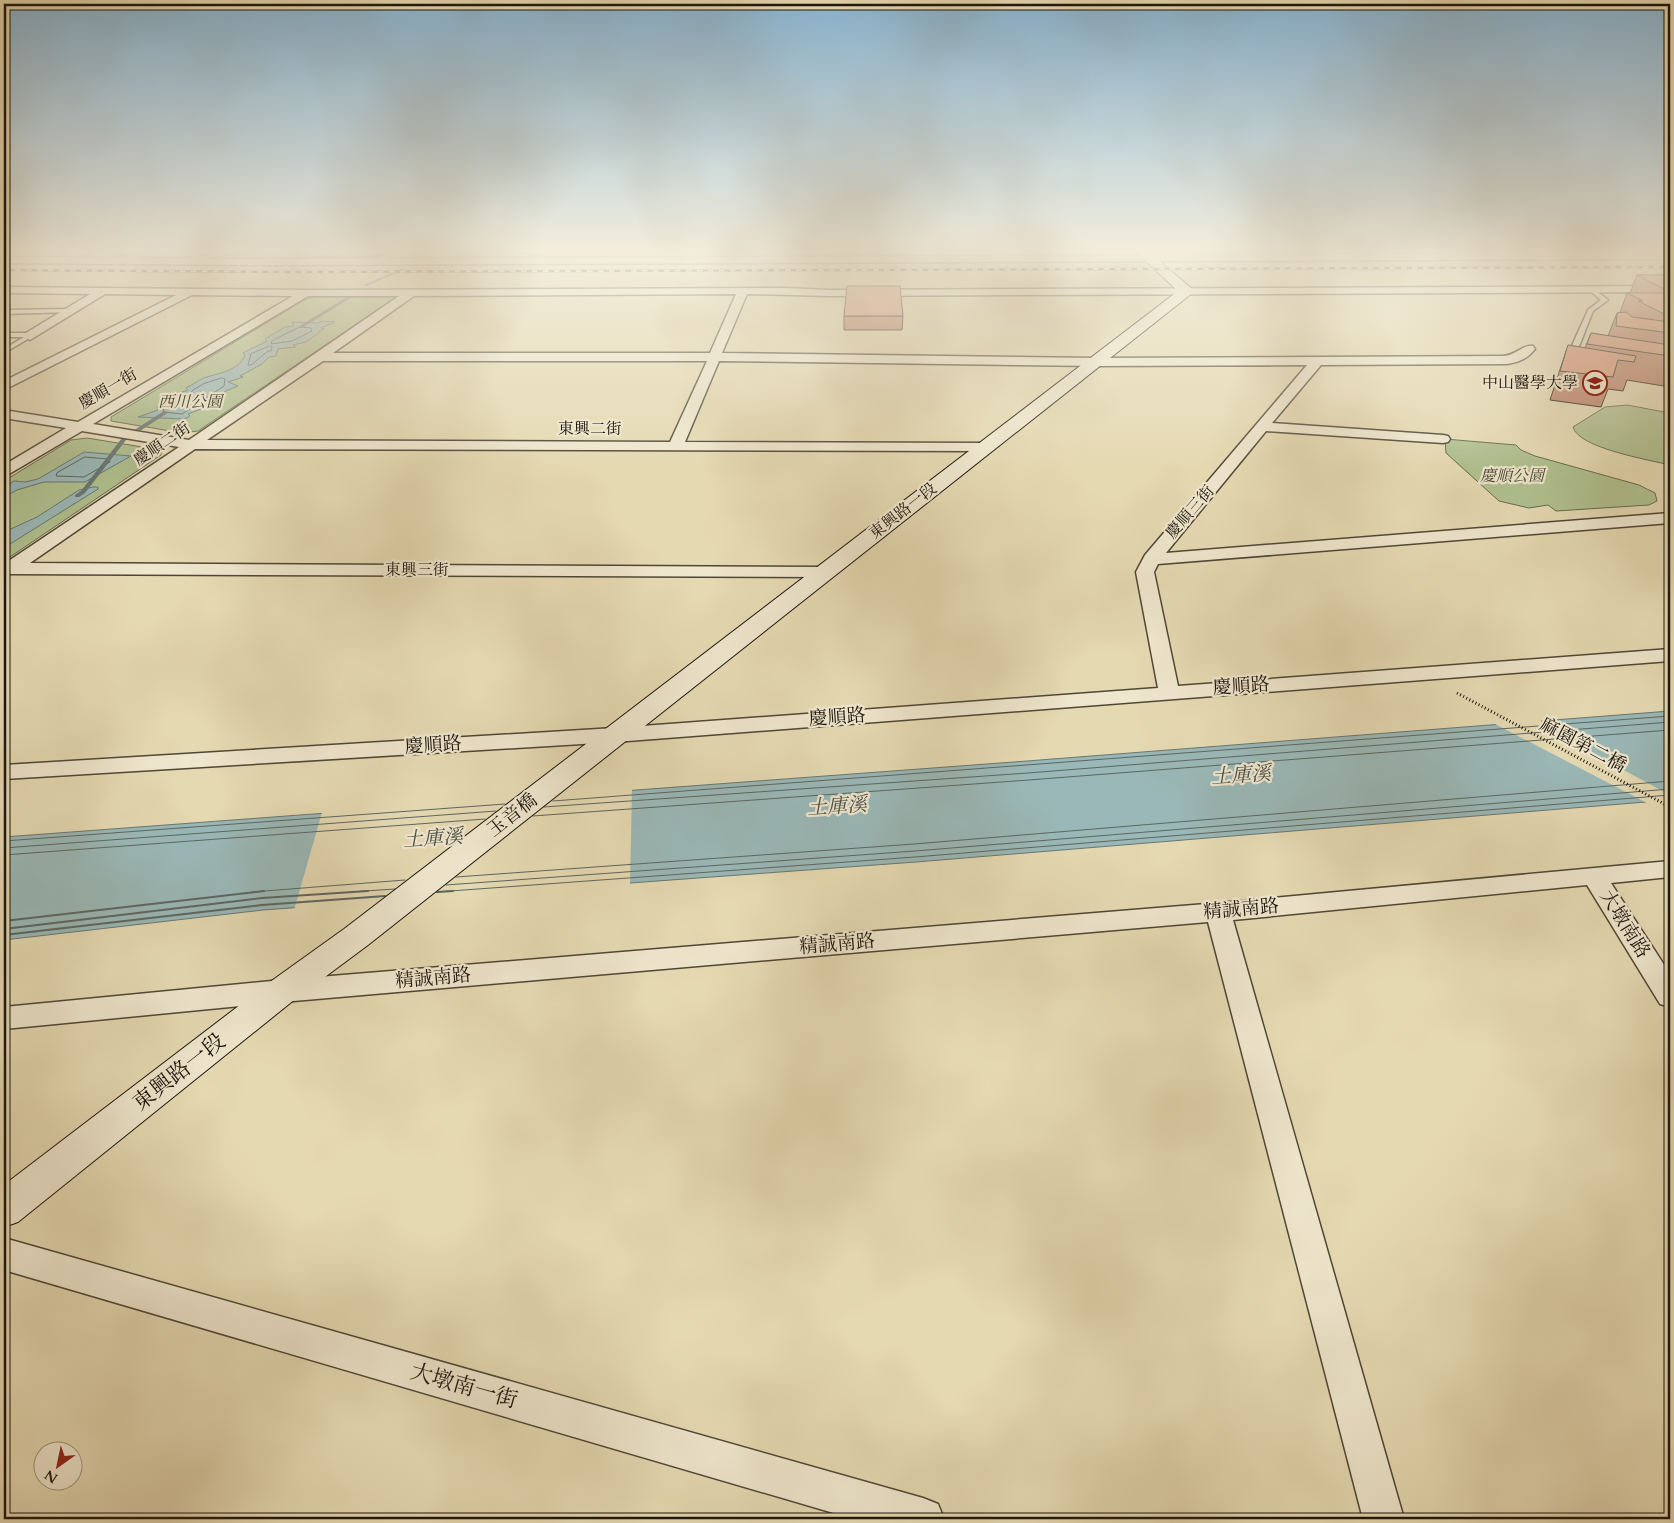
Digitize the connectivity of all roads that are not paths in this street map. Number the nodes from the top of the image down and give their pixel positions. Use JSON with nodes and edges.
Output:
{"nodes":[{"id":1,"x":51,"y":324,"type":"edge"},
{"id":2,"x":127,"y":324,"type":"edge"},
{"id":3,"x":254,"y":324,"type":"edge"},
{"id":4,"x":367,"y":324,"type":"edge"},
{"id":5,"x":729,"y":324,"type":"edge"},
{"id":6,"x":1141,"y":324,"type":"edge"},
{"id":7,"x":1585,"y":324,"type":"edge"},
{"id":8,"x":4,"y":335,"type":"edge"},
{"id":9,"x":32,"y":336,"type":"junction"},
{"id":10,"x":1529,"y":349,"type":"dead end"},
{"id":11,"x":4,"y":351,"type":"edge"},
{"id":12,"x":320,"y":357,"type":"junction"},
{"id":13,"x":715,"y":357,"type":"junction"},
{"id":14,"x":1567,"y":360,"type":"edge"},
{"id":15,"x":1317,"y":361,"type":"junction"},
{"id":16,"x":1097,"y":362,"type":"junction"},
{"id":17,"x":4,"y":386,"type":"edge"},
{"id":18,"x":4,"y":414,"type":"edge"},
{"id":19,"x":79,"y":426,"type":"junction"},
{"id":20,"x":1263,"y":427,"type":"junction"},
{"id":21,"x":1443,"y":440,"type":"dead end"},
{"id":22,"x":194,"y":444,"type":"junction"},
{"id":23,"x":675,"y":447,"type":"junction"},
{"id":24,"x":986,"y":447,"type":"junction"},
{"id":25,"x":4,"y":471,"type":"edge"},
{"id":26,"x":1670,"y":518,"type":"edge"},
{"id":27,"x":1151,"y":559,"type":"junction"},
{"id":28,"x":7,"y":570,"type":"edge"},
{"id":29,"x":824,"y":572,"type":"junction"},
{"id":30,"x":1670,"y":654,"type":"edge"},
{"id":31,"x":1169,"y":691,"type":"junction"},
{"id":32,"x":615,"y":734,"type":"junction"},
{"id":33,"x":574,"y":766,"type":"joint"},
{"id":34,"x":4,"y":772,"type":"edge"},
{"id":35,"x":1670,"y":869,"type":"edge"},
{"id":36,"x":1595,"y":878,"type":"junction"},
{"id":37,"x":1218,"y":912,"type":"junction"},
{"id":38,"x":356,"y":937,"type":"joint"},
{"id":39,"x":282,"y":991,"type":"junction"},
{"id":40,"x":1670,"y":996,"type":"edge"},
{"id":41,"x":4,"y":1018,"type":"edge"},
{"id":42,"x":4,"y":1209,"type":"edge"},
{"id":43,"x":4,"y":1254,"type":"edge"},
{"id":44,"x":923,"y":1519,"type":"edge"},
{"id":45,"x":1384,"y":1519,"type":"edge"}],
"edges":[{"from":1,"to":9,"type":"street"},
{"from":2,"to":17,"type":"street"},
{"from":3,"to":19,"type":"street","name":"慶順一街"},
{"from":4,"to":12,"type":"street","name":"慶順二街"},
{"from":5,"to":13,"type":"street"},
{"from":6,"to":16,"type":"street","name":"東興路一段"},
{"from":7,"to":14,"type":"lane"},
{"from":8,"to":9,"type":"lane"},
{"from":9,"to":11,"type":"lane"},
{"from":10,"to":15,"type":"street"},
{"from":12,"to":13,"type":"street"},
{"from":12,"to":22,"type":"street","name":"慶順二街"},
{"from":13,"to":16,"type":"street"},
{"from":13,"to":23,"type":"street"},
{"from":15,"to":16,"type":"street"},
{"from":15,"to":20,"type":"street","name":"慶順三街"},
{"from":16,"to":24,"type":"street","name":"東興路一段"},
{"from":18,"to":19,"type":"street"},
{"from":19,"to":22,"type":"street","name":"東興二街"},
{"from":19,"to":25,"type":"street","name":"慶順一街"},
{"from":20,"to":21,"type":"street"},
{"from":20,"to":27,"type":"street","name":"慶順三街"},
{"from":22,"to":23,"type":"street","name":"東興二街"},
{"from":22,"to":28,"type":"street","name":"慶順二街"},
{"from":23,"to":24,"type":"street","name":"東興二街"},
{"from":24,"to":29,"type":"street","name":"東興路一段"},
{"from":26,"to":27,"type":"street"},
{"from":27,"to":31,"type":"street"},
{"from":28,"to":29,"type":"street","name":"東興三街"},
{"from":29,"to":32,"type":"street","name":"東興路一段"},
{"from":30,"to":31,"type":"street","name":"慶順路"},
{"from":31,"to":32,"type":"street","name":"慶順路"},
{"from":32,"to":33,"type":"street","name":"東興路一段"},
{"from":32,"to":34,"type":"street","name":"慶順路"},
{"from":33,"to":38,"type":"street","name":"玉音橋"},
{"from":35,"to":36,"type":"street","name":"精誠南路"},
{"from":36,"to":37,"type":"street","name":"精誠南路"},
{"from":36,"to":40,"type":"street","name":"大墩南路"},
{"from":37,"to":39,"type":"street","name":"精誠南路"},
{"from":37,"to":45,"type":"street"},
{"from":38,"to":39,"type":"street","name":"東興路一段"},
{"from":39,"to":41,"type":"street","name":"精誠南路"},
{"from":39,"to":42,"type":"street","name":"東興路一段"},
{"from":43,"to":44,"type":"street","name":"大墩南一街"}]}
